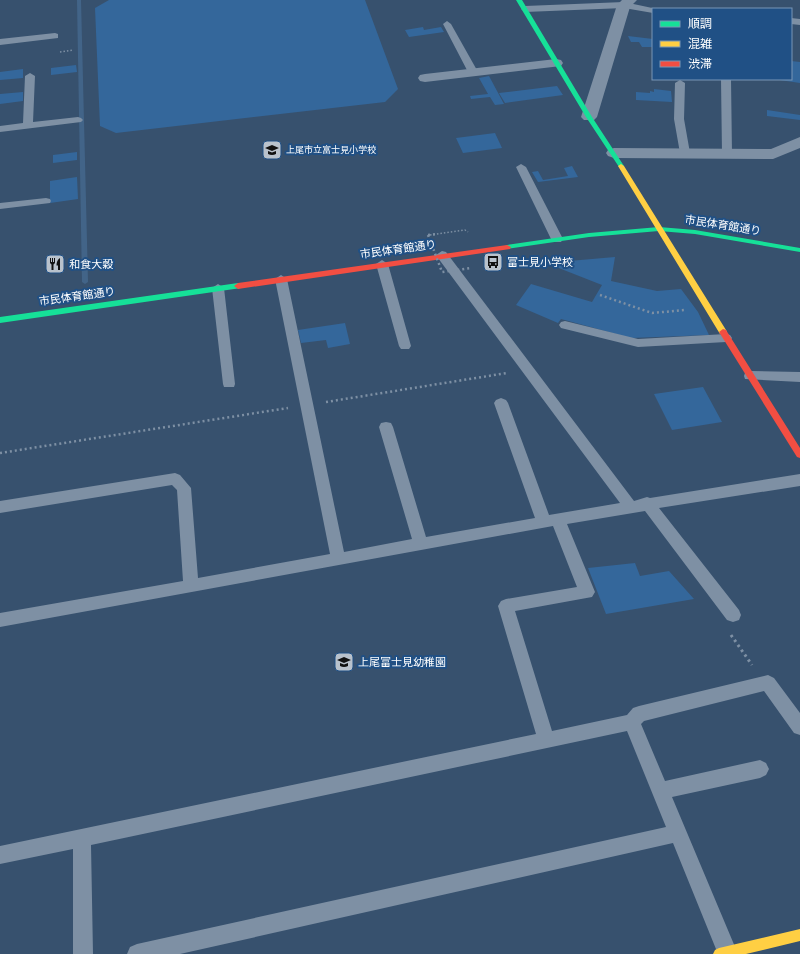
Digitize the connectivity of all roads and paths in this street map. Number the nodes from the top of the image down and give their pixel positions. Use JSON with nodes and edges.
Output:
{"nodes":[{"id":1,"x":519,"y":0,"type":"edge"},
{"id":2,"x":627,"y":2,"type":"edge"},
{"id":3,"x":525,"y":9,"type":"junction"},
{"id":4,"x":652,"y":10,"type":"edge"},
{"id":5,"x":447,"y":24,"type":"dead end"},
{"id":6,"x":56,"y":36,"type":"dead end"},
{"id":7,"x":0,"y":42,"type":"edge"},
{"id":8,"x":556,"y":63,"type":"junction"},
{"id":9,"x":473,"y":72,"type":"junction"},
{"id":10,"x":30,"y":76,"type":"dead end"},
{"id":11,"x":425,"y":78,"type":"dead end"},
{"id":12,"x":726,"y":80,"type":"edge"},
{"id":13,"x":680,"y":83,"type":"dead end"},
{"id":14,"x":589,"y":117,"type":"junction"},
{"id":15,"x":78,"y":120,"type":"dead end"},
{"id":16,"x":28,"y":126,"type":"junction"},
{"id":17,"x":0,"y":129,"type":"edge"},
{"id":18,"x":800,"y":142,"type":"edge"},
{"id":19,"x":614,"y":153,"type":"junction"},
{"id":20,"x":685,"y":153,"type":"junction"},
{"id":21,"x":727,"y":154,"type":"junction"},
{"id":22,"x":521,"y":167,"type":"dead end"},
{"id":23,"x":46,"y":201,"type":"dead end"},
{"id":24,"x":0,"y":206,"type":"edge"},
{"id":25,"x":659,"y":229,"type":"junction"},
{"id":26,"x":465,"y":230,"type":"dead end"},
{"id":27,"x":557,"y":239,"type":"junction"},
{"id":28,"x":800,"y":250,"type":"edge"},
{"id":29,"x":442,"y":255,"type":"junction"},
{"id":30,"x":382,"y":264,"type":"junction"},
{"id":31,"x":471,"y":268,"type":"dead end"},
{"id":32,"x":281,"y":279,"type":"junction"},
{"id":33,"x":218,"y":288,"type":"junction"},
{"id":34,"x":600,"y":296,"type":"dead end"},
{"id":35,"x":708,"y":308,"type":"junction"},
{"id":36,"x":0,"y":320,"type":"edge"},
{"id":37,"x":565,"y":325,"type":"dead end"},
{"id":38,"x":726,"y":338,"type":"junction"},
{"id":39,"x":405,"y":346,"type":"dead end"},
{"id":40,"x":529,"y":369,"type":"junction"},
{"id":41,"x":750,"y":376,"type":"junction"},
{"id":42,"x":800,"y":377,"type":"edge"},
{"id":43,"x":229,"y":384,"type":"dead end"},
{"id":44,"x":501,"y":403,"type":"dead end"},
{"id":45,"x":307,"y":405,"type":"junction"},
{"id":46,"x":386,"y":427,"type":"dead end"},
{"id":47,"x":0,"y":453,"type":"edge"},
{"id":48,"x":800,"y":455,"type":"edge"},
{"id":49,"x":800,"y":480,"type":"edge"},
{"id":50,"x":647,"y":503,"type":"junction"},
{"id":51,"x":630,"y":506,"type":"junction"},
{"id":52,"x":0,"y":507,"type":"edge"},
{"id":53,"x":551,"y":521,"type":"junction"},
{"id":54,"x":420,"y":543,"type":"junction"},
{"id":55,"x":338,"y":559,"type":"junction"},
{"id":56,"x":191,"y":587,"type":"junction"},
{"id":57,"x":733,"y":615,"type":"dead end"},
{"id":58,"x":0,"y":620,"type":"edge"},
{"id":59,"x":632,"y":722,"type":"junction"},
{"id":60,"x":800,"y":727,"type":"edge"},
{"id":61,"x":547,"y":741,"type":"junction"},
{"id":62,"x":760,"y":769,"type":"dead end"},
{"id":63,"x":660,"y":791,"type":"junction"},
{"id":64,"x":678,"y":833,"type":"junction"},
{"id":65,"x":82,"y":837,"type":"junction"},
{"id":66,"x":0,"y":855,"type":"edge"},
{"id":67,"x":800,"y":935,"type":"edge"},
{"id":68,"x":725,"y":953,"type":"edge"},
{"id":69,"x":83,"y":954,"type":"edge"},
{"id":70,"x":137,"y":954,"type":"edge"}],
"edges":[{"from":1,"to":3,"type":"street"},
{"from":2,"to":3,"type":"lane"},
{"from":2,"to":4,"type":"lane"},
{"from":2,"to":14,"type":"street"},
{"from":3,"to":8,"type":"street"},
{"from":5,"to":9,"type":"lane"},
{"from":6,"to":7,"type":"lane"},
{"from":8,"to":9,"type":"street"},
{"from":8,"to":14,"type":"street"},
{"from":9,"to":11,"type":"street"},
{"from":10,"to":16,"type":"lane"},
{"from":12,"to":21,"type":"lane"},
{"from":13,"to":20,"type":"lane"},
{"from":14,"to":19,"type":"street"},
{"from":15,"to":16,"type":"lane"},
{"from":16,"to":17,"type":"lane"},
{"from":18,"to":21,"type":"street"},
{"from":19,"to":20,"type":"street"},
{"from":19,"to":25,"type":"street"},
{"from":20,"to":21,"type":"street"},
{"from":22,"to":27,"type":"lane"},
{"from":23,"to":24,"type":"lane"},
{"from":25,"to":27,"type":"street","name":"市民体育館通り"},
{"from":25,"to":28,"type":"street","name":"市民体育館通り"},
{"from":25,"to":35,"type":"street"},
{"from":26,"to":31,"type":"path","bridge":true},
{"from":27,"to":29,"type":"street","name":"市民体育館通り"},
{"from":29,"to":30,"type":"street","name":"市民体育館通り"},
{"from":29,"to":40,"type":"lane"},
{"from":30,"to":32,"type":"street","name":"市民体育館通り"},
{"from":30,"to":39,"type":"lane"},
{"from":32,"to":33,"type":"street","name":"市民体育館通り"},
{"from":32,"to":45,"type":"lane"},
{"from":33,"to":36,"type":"street","name":"市民体育館通り"},
{"from":33,"to":43,"type":"lane"},
{"from":34,"to":35,"type":"path"},
{"from":35,"to":38,"type":"street"},
{"from":37,"to":38,"type":"lane"},
{"from":38,"to":41,"type":"street"},
{"from":40,"to":45,"type":"path"},
{"from":40,"to":51,"type":"lane"},
{"from":41,"to":42,"type":"lane"},
{"from":41,"to":48,"type":"street"},
{"from":44,"to":53,"type":"lane"},
{"from":45,"to":47,"type":"path"},
{"from":45,"to":55,"type":"lane"},
{"from":46,"to":54,"type":"lane"},
{"from":49,"to":50,"type":"lane"},
{"from":50,"to":51,"type":"lane"},
{"from":50,"to":57,"type":"lane"},
{"from":51,"to":53,"type":"lane"},
{"from":52,"to":56,"type":"lane"},
{"from":53,"to":54,"type":"lane"},
{"from":53,"to":61,"type":"lane"},
{"from":54,"to":55,"type":"lane"},
{"from":55,"to":56,"type":"lane"},
{"from":56,"to":58,"type":"lane"},
{"from":59,"to":60,"type":"lane"},
{"from":59,"to":61,"type":"lane"},
{"from":59,"to":63,"type":"lane"},
{"from":61,"to":65,"type":"lane"},
{"from":62,"to":63,"type":"lane"},
{"from":63,"to":64,"type":"lane"},
{"from":64,"to":68,"type":"lane"},
{"from":64,"to":70,"type":"lane"},
{"from":65,"to":66,"type":"lane"},
{"from":65,"to":69,"type":"lane"},
{"from":67,"to":68,"type":"street"}]}
